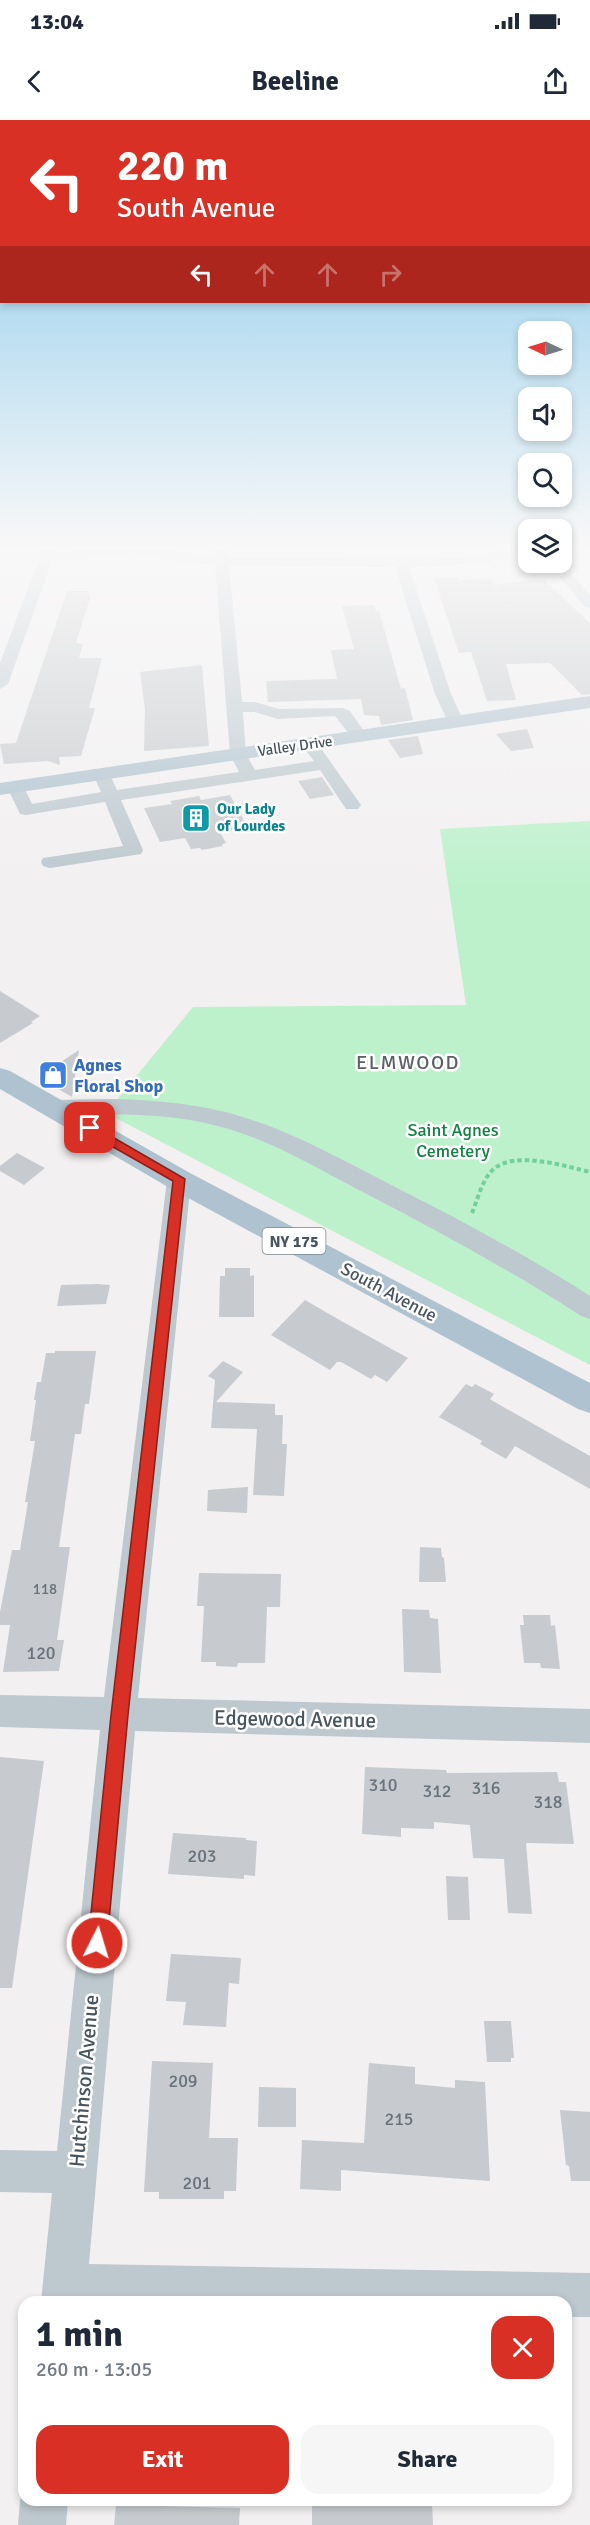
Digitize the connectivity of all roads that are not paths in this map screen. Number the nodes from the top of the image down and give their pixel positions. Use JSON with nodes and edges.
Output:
{"nodes":[{"id":1,"x":9,"y":660,"type":"edge"},
{"id":2,"x":230,"y":660,"type":"edge"},
{"id":3,"x":432,"y":660,"type":"edge"},
{"id":4,"x":0,"y":684,"type":"edge"},
{"id":5,"x":590,"y":702,"type":"edge"},
{"id":6,"x":235,"y":707,"type":"junction"},
{"id":7,"x":456,"y":722,"type":"junction"},
{"id":8,"x":359,"y":736,"type":"junction"},
{"id":9,"x":309,"y":744,"type":"junction"},
{"id":10,"x":238,"y":754,"type":"junction"},
{"id":11,"x":325,"y":764,"type":"junction"},
{"id":12,"x":103,"y":774,"type":"junction"},
{"id":13,"x":250,"y":776,"type":"junction"},
{"id":14,"x":8,"y":788,"type":"edge"},
{"id":15,"x":111,"y":796,"type":"junction"},
{"id":16,"x":352,"y":805,"type":"dead end"},
{"id":17,"x":50,"y":862,"type":"dead end"},
{"id":18,"x":0,"y":1077,"type":"edge"},
{"id":19,"x":54,"y":1108,"type":"junction"},
{"id":20,"x":179,"y":1179,"type":"junction"},
{"id":21,"x":590,"y":1309,"type":"edge"},
{"id":22,"x":590,"y":1399,"type":"edge"},
{"id":23,"x":0,"y":1711,"type":"edge"},
{"id":24,"x":119,"y":1715,"type":"junction"},
{"id":25,"x":590,"y":1726,"type":"edge"},
{"id":26,"x":0,"y":2171,"type":"edge"},
{"id":27,"x":75,"y":2172,"type":"junction"},
{"id":28,"x":64,"y":2294,"type":"edge"},
{"id":29,"x":590,"y":2295,"type":"edge"},
{"id":30,"x":44,"y":2506,"type":"edge"},
{"id":31,"x":42,"y":2525,"type":"edge"}],
"edges":[{"from":1,"to":4,"type":"street"},
{"from":2,"to":6,"type":"street"},
{"from":3,"to":7,"type":"street"},
{"from":5,"to":7,"type":"main road","name":"Valley Drive"},
{"from":6,"to":8,"type":"street"},
{"from":6,"to":10,"type":"street"},
{"from":7,"to":8,"type":"main road","name":"Valley Drive"},
{"from":8,"to":9,"type":"main road","name":"Valley Drive"},
{"from":9,"to":10,"type":"main road","name":"Valley Drive"},
{"from":9,"to":11,"type":"street"},
{"from":10,"to":12,"type":"main road","name":"Valley Drive"},
{"from":10,"to":13,"type":"street"},
{"from":11,"to":13,"type":"street"},
{"from":11,"to":16,"type":"street"},
{"from":12,"to":14,"type":"main road","name":"Valley Drive"},
{"from":12,"to":15,"type":"street"},
{"from":13,"to":15,"type":"street"},
{"from":14,"to":15,"type":"street"},
{"from":15,"to":17,"type":"street"},
{"from":18,"to":19,"type":"main road","name":"South Avenue","number":"NY 175"},
{"from":19,"to":20,"type":"main road","name":"South Avenue","number":"NY 175"},
{"from":19,"to":21,"type":"street"},
{"from":20,"to":22,"type":"main road","name":"South Avenue","number":"NY 175"},
{"from":20,"to":24,"type":"street","name":"Hutchinson Avenue"},
{"from":23,"to":24,"type":"street","name":"Edgewood Avenue"},
{"from":24,"to":25,"type":"street","name":"Edgewood Avenue"},
{"from":24,"to":27,"type":"street","name":"Hutchinson Avenue"},
{"from":26,"to":27,"type":"street"},
{"from":27,"to":28,"type":"street","name":"Hutchinson Avenue"},
{"from":28,"to":29,"type":"street"},
{"from":30,"to":31,"type":"street"}]}
